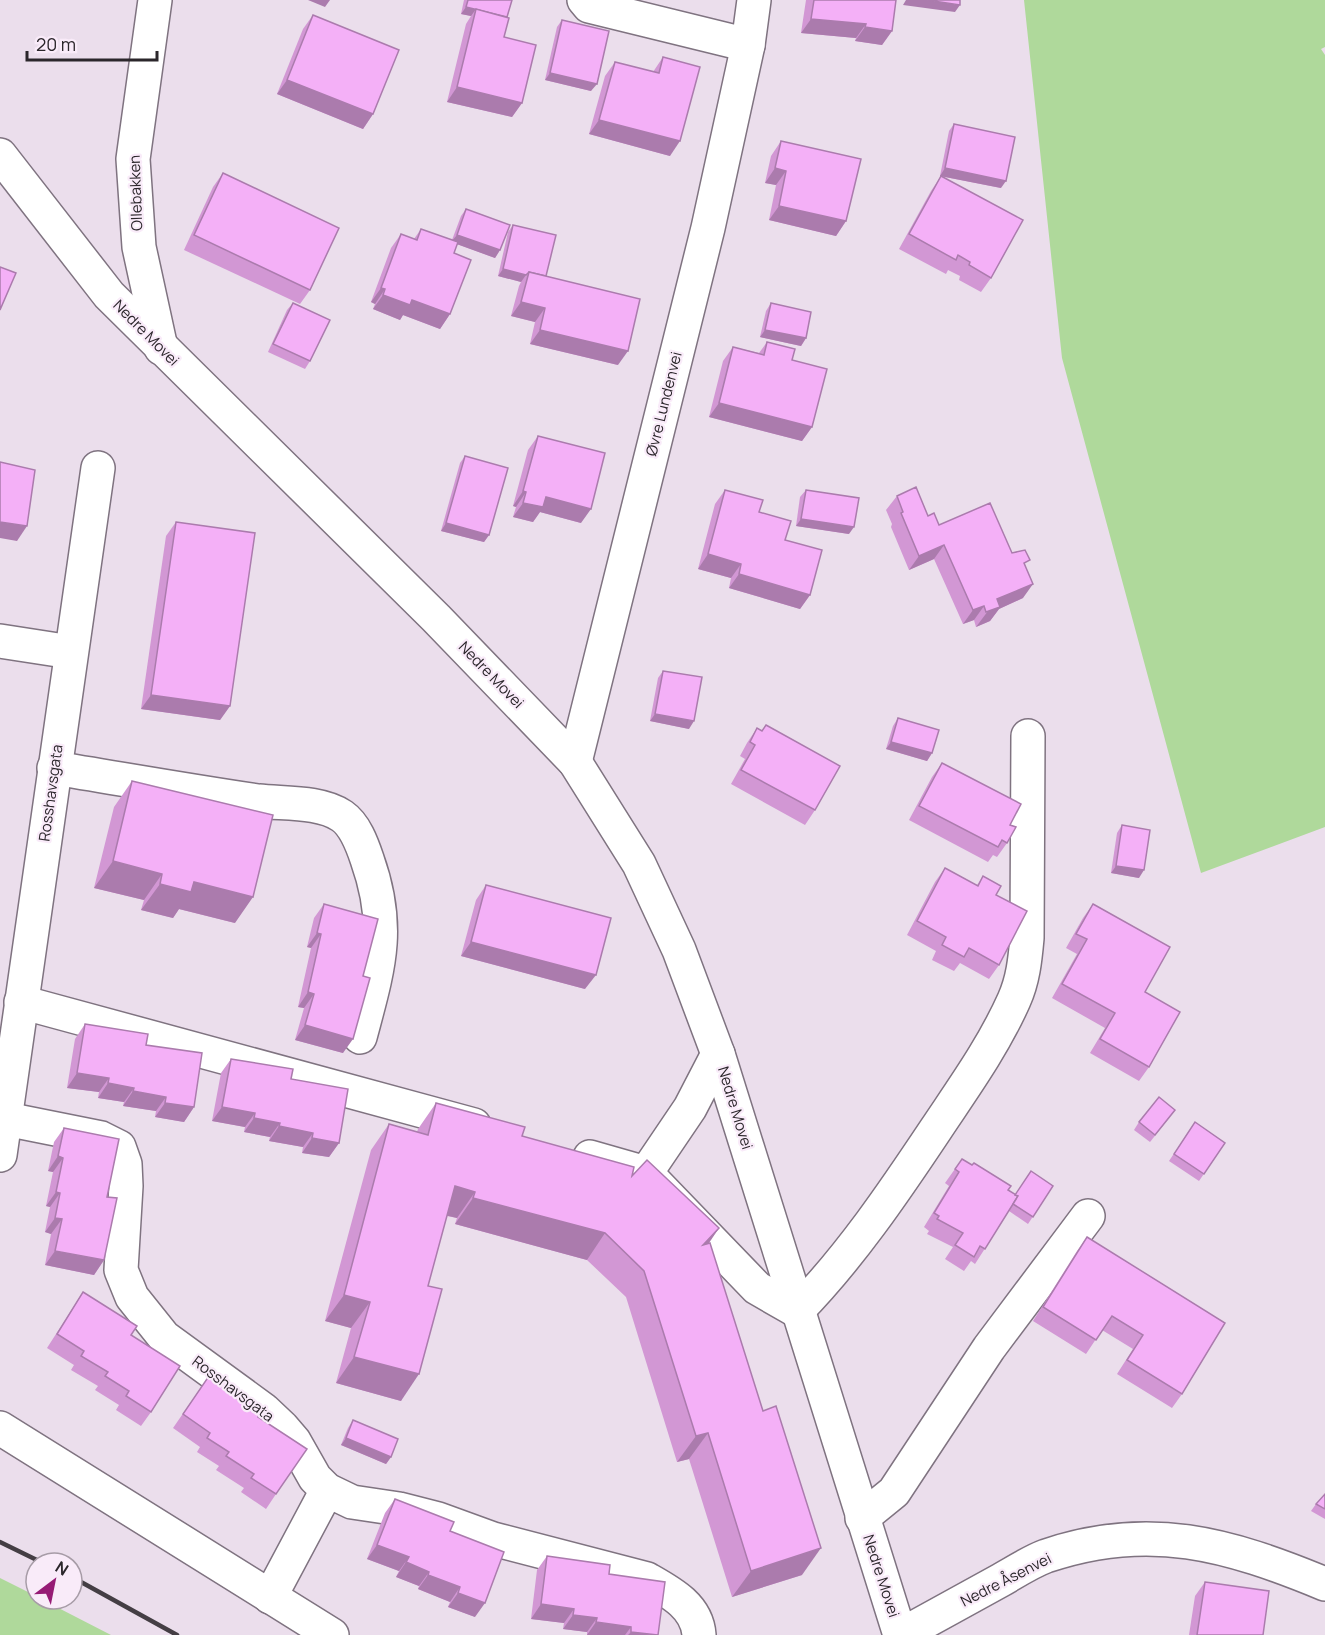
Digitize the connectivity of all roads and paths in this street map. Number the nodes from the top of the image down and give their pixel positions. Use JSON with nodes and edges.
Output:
{"nodes":[{"id":1,"x":155,"y":0,"type":"edge"},
{"id":2,"x":584,"y":0,"type":"edge"},
{"id":3,"x":754,"y":0,"type":"edge"},
{"id":4,"x":748,"y":45,"type":"junction"},
{"id":5,"x":0,"y":155,"type":"edge"},
{"id":6,"x":161,"y":348,"type":"junction"},
{"id":7,"x":98,"y":468,"type":"dead end"},
{"id":8,"x":0,"y":641,"type":"edge"},
{"id":9,"x":71,"y":652,"type":"junction"},
{"id":10,"x":1028,"y":736,"type":"dead end"},
{"id":11,"x":575,"y":762,"type":"junction"},
{"id":12,"x":54,"y":768,"type":"junction"},
{"id":13,"x":21,"y":1002,"type":"junction"},
{"id":14,"x":360,"y":1037,"type":"edge"},
{"id":15,"x":718,"y":1054,"type":"junction"},
{"id":16,"x":6,"y":1119,"type":"junction"},
{"id":17,"x":502,"y":1132,"type":"edge"},
{"id":18,"x":558,"y":1148,"type":"edge"},
{"id":19,"x":0,"y":1155,"type":"edge"},
{"id":20,"x":646,"y":1173,"type":"junction"},
{"id":21,"x":1088,"y":1216,"type":"dead end"},
{"id":22,"x":797,"y":1311,"type":"junction"},
{"id":23,"x":0,"y":1428,"type":"edge"},
{"id":24,"x":327,"y":1490,"type":"junction"},
{"id":25,"x":862,"y":1518,"type":"junction"},
{"id":26,"x":1325,"y":1584,"type":"edge"},
{"id":27,"x":270,"y":1597,"type":"junction"},
{"id":28,"x":332,"y":1635,"type":"edge"},
{"id":29,"x":699,"y":1635,"type":"edge"},
{"id":30,"x":900,"y":1635,"type":"edge"}],
"edges":[{"from":1,"to":6,"type":"street","name":"Ollebakken"},
{"from":2,"to":4,"type":"street"},
{"from":3,"to":4,"type":"street","name":"Øvre Lundenvei"},
{"from":4,"to":11,"type":"street","name":"Øvre Lundenvei"},
{"from":5,"to":6,"type":"street","name":"Nedre Movei"},
{"from":6,"to":11,"type":"street","name":"Nedre Movei"},
{"from":7,"to":9,"type":"street","name":"Rosshavsgata"},
{"from":8,"to":9,"type":"street"},
{"from":9,"to":12,"type":"street","name":"Rosshavsgata"},
{"from":10,"to":22,"type":"street"},
{"from":11,"to":15,"type":"street","name":"Nedre Movei"},
{"from":12,"to":13,"type":"street","name":"Rosshavsgata"},
{"from":12,"to":14,"type":"street"},
{"from":13,"to":16,"type":"street","name":"Rosshavsgata"},
{"from":13,"to":17,"type":"street"},
{"from":15,"to":20,"type":"street"},
{"from":15,"to":22,"type":"street","name":"Nedre Movei"},
{"from":16,"to":19,"type":"street","name":"Rosshavsgata"},
{"from":16,"to":24,"type":"street","name":"Rosshavsgata"},
{"from":18,"to":20,"type":"street"},
{"from":20,"to":22,"type":"street"},
{"from":21,"to":25,"type":"street","name":"Nedre Movei"},
{"from":22,"to":25,"type":"street","name":"Nedre Movei"},
{"from":23,"to":27,"type":"street"},
{"from":24,"to":27,"type":"street"},
{"from":24,"to":29,"type":"street","name":"Rosshavsgata"},
{"from":25,"to":30,"type":"street","name":"Nedre Movei"},
{"from":26,"to":30,"type":"street","name":"Nedre Åsenvei"},
{"from":27,"to":28,"type":"street"}]}
